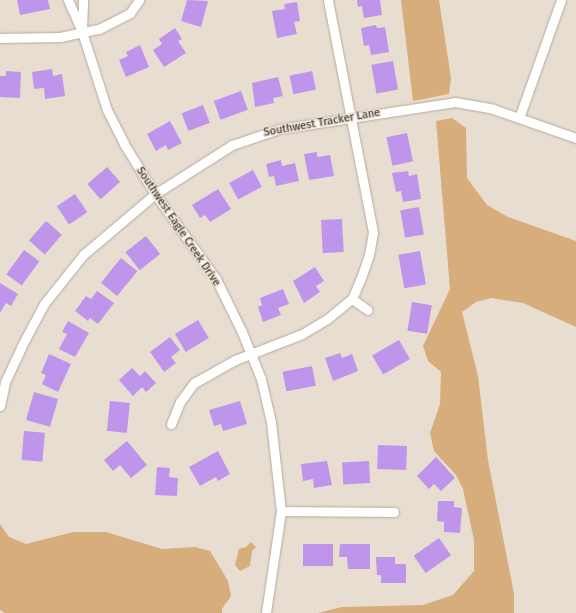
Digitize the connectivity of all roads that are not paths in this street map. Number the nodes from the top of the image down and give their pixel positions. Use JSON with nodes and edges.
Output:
{"nodes":[{"id":1,"x":68,"y":0,"type":"edge"},
{"id":2,"x":84,"y":0,"type":"edge"},
{"id":3,"x":139,"y":0,"type":"edge"},
{"id":4,"x":328,"y":0,"type":"edge"},
{"id":5,"x":561,"y":0,"type":"edge"},
{"id":6,"x":82,"y":32,"type":"junction"},
{"id":7,"x":0,"y":38,"type":"edge"},
{"id":8,"x":350,"y":116,"type":"junction"},
{"id":9,"x":519,"y":118,"type":"junction"},
{"id":10,"x":576,"y":138,"type":"edge"},
{"id":11,"x":155,"y":194,"type":"junction"},
{"id":12,"x":352,"y":299,"type":"junction"},
{"id":13,"x":368,"y":310,"type":"dead end"},
{"id":14,"x":251,"y":354,"type":"junction"},
{"id":15,"x":2,"y":381,"type":"edge"},
{"id":16,"x":0,"y":406,"type":"edge"},
{"id":17,"x":171,"y":424,"type":"dead end"},
{"id":18,"x":281,"y":511,"type":"junction"},
{"id":19,"x":394,"y":512,"type":"dead end"},
{"id":20,"x":266,"y":613,"type":"edge"}],
"edges":[{"from":1,"to":6,"type":"street","name":"Southwest Eagle Creek Drive"},
{"from":2,"to":6,"type":"street","name":"Southwest Eagle Creek Drive"},
{"from":3,"to":6,"type":"street"},
{"from":4,"to":8,"type":"street"},
{"from":5,"to":9,"type":"street"},
{"from":6,"to":7,"type":"street"},
{"from":6,"to":11,"type":"street","name":"Southwest Eagle Creek Drive"},
{"from":8,"to":9,"type":"street","name":"Southwest Tracker Lane"},
{"from":8,"to":11,"type":"street","name":"Southwest Tracker Lane"},
{"from":8,"to":12,"type":"street"},
{"from":9,"to":10,"type":"street","name":"Southwest Tracker Lane"},
{"from":11,"to":14,"type":"street","name":"Southwest Eagle Creek Drive"},
{"from":11,"to":15,"type":"street","name":"Southwest Tracker Lane"},
{"from":12,"to":13,"type":"street"},
{"from":12,"to":14,"type":"street"},
{"from":14,"to":17,"type":"street"},
{"from":14,"to":18,"type":"street","name":"Southwest Eagle Creek Drive"},
{"from":15,"to":16,"type":"street","name":"Southwest Tracker Lane"},
{"from":18,"to":19,"type":"street"},
{"from":18,"to":20,"type":"street","name":"Southwest Eagle Creek Drive"}]}
